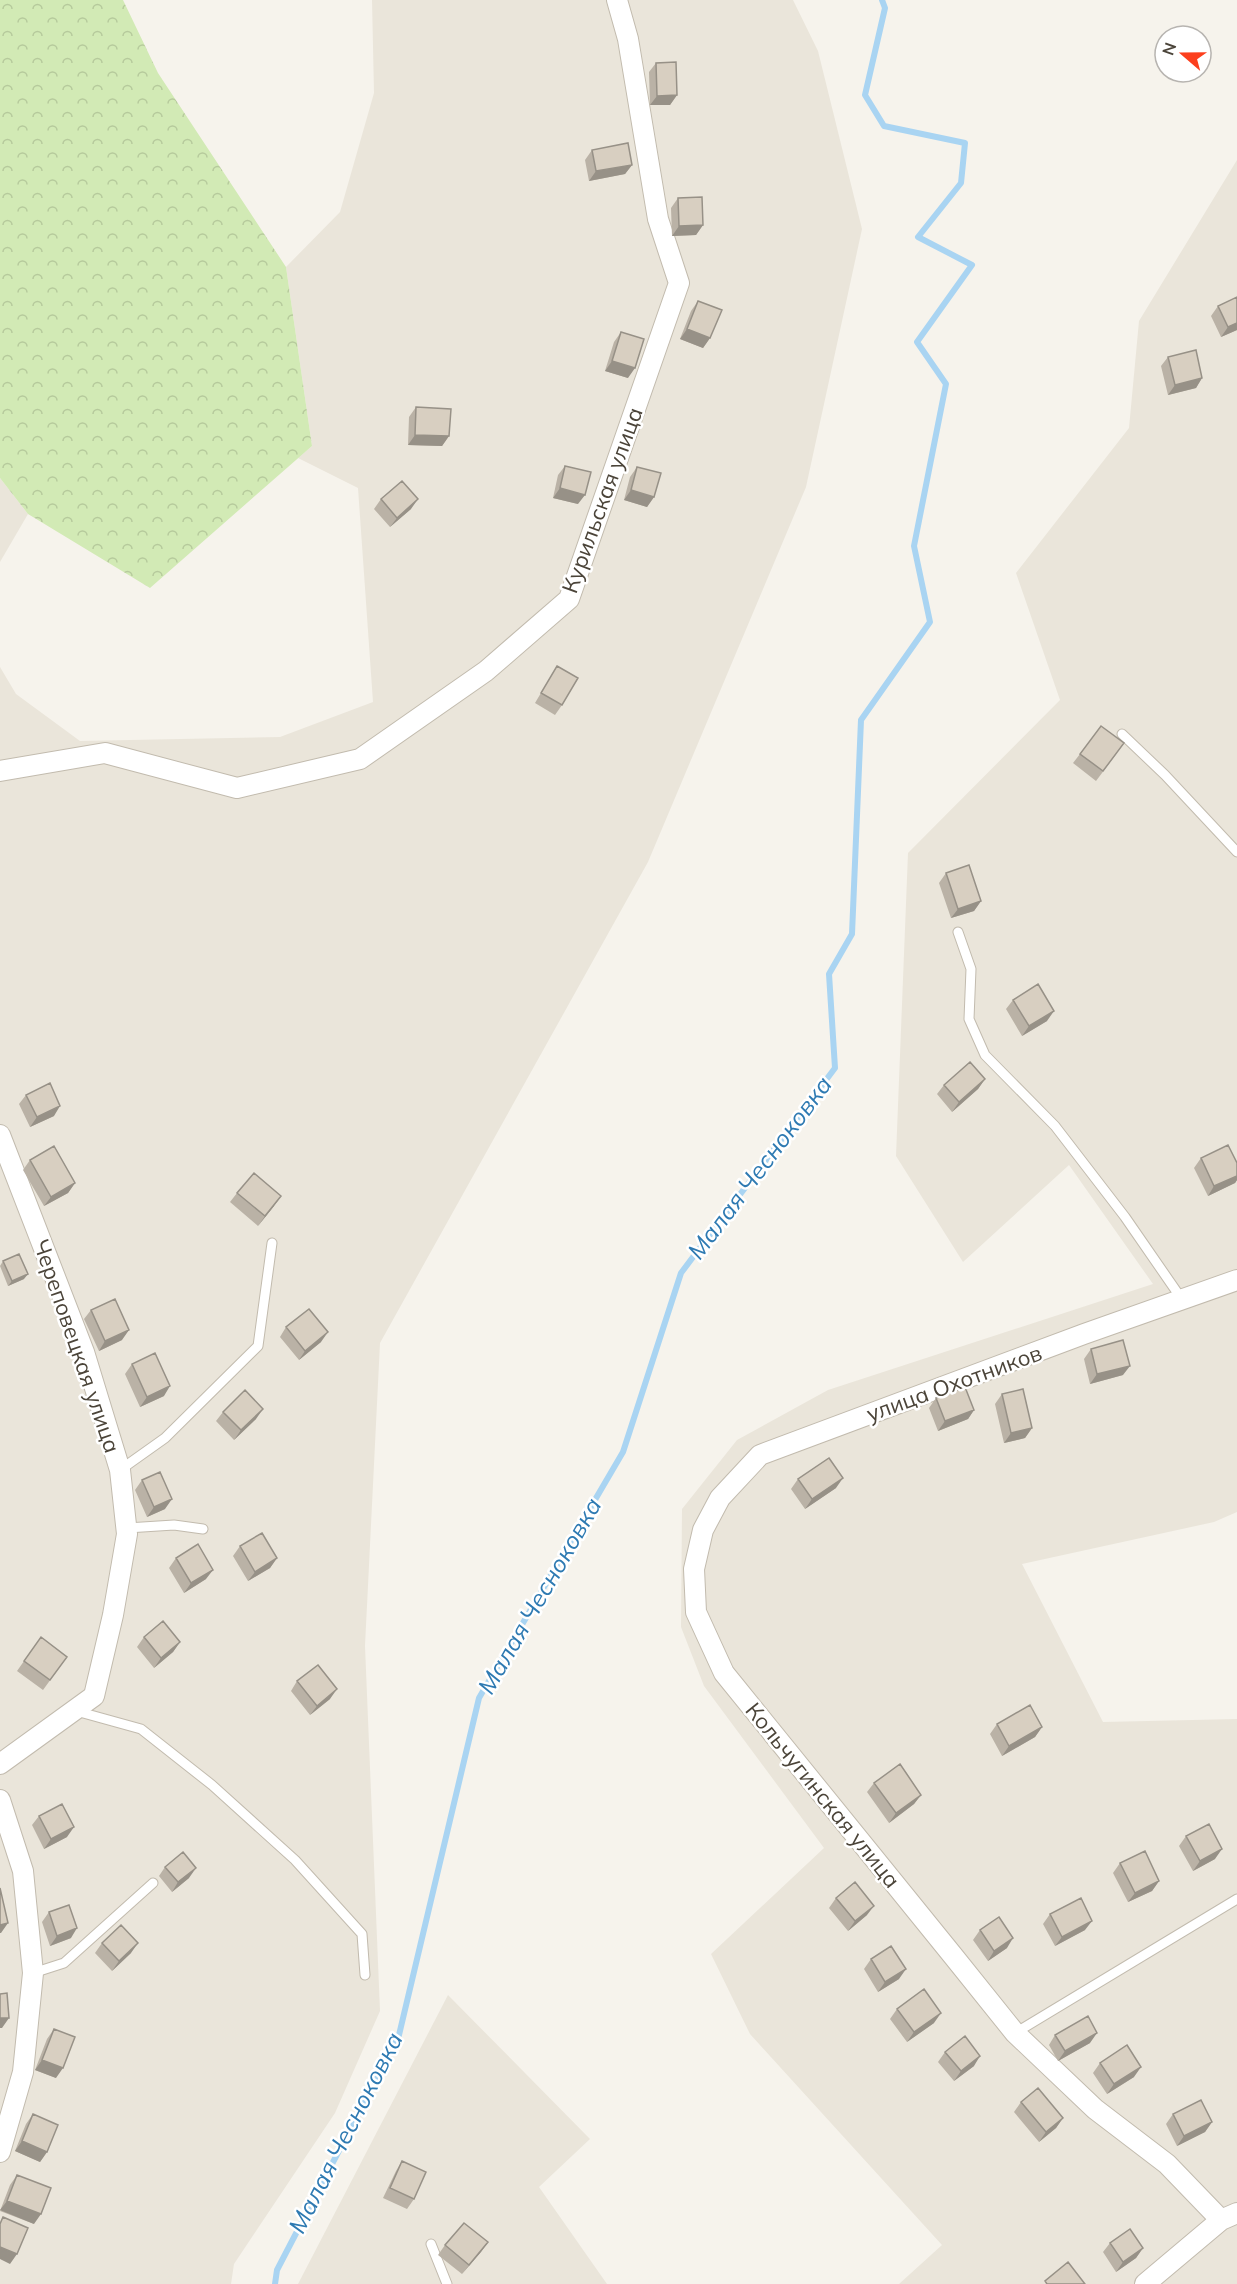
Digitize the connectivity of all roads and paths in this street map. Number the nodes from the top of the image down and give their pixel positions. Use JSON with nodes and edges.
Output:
{"nodes":[{"id":1,"x":617,"y":0,"type":"edge"},
{"id":2,"x":1122,"y":734,"type":"dead end"},
{"id":3,"x":0,"y":771,"type":"edge"},
{"id":4,"x":1237,"y":852,"type":"edge"},
{"id":5,"x":958,"y":932,"type":"dead end"},
{"id":6,"x":0,"y":1135,"type":"edge"},
{"id":7,"x":272,"y":1243,"type":"dead end"},
{"id":8,"x":1237,"y":1280,"type":"edge"},
{"id":9,"x":1181,"y":1298,"type":"junction"},
{"id":10,"x":120,"y":1470,"type":"junction"},
{"id":11,"x":127,"y":1528,"type":"junction"},
{"id":12,"x":203,"y":1529,"type":"dead end"},
{"id":13,"x":703,"y":1530,"type":"joint"},
{"id":14,"x":73,"y":1711,"type":"junction"},
{"id":15,"x":0,"y":1764,"type":"edge"},
{"id":16,"x":0,"y":1800,"type":"edge"},
{"id":17,"x":153,"y":1883,"type":"dead end"},
{"id":18,"x":1237,"y":1899,"type":"edge"},
{"id":19,"x":33,"y":1973,"type":"junction"},
{"id":20,"x":365,"y":1975,"type":"dead end"},
{"id":21,"x":1015,"y":2033,"type":"junction"},
{"id":22,"x":0,"y":2152,"type":"edge"},
{"id":23,"x":1229,"y":2216,"type":"edge"},
{"id":24,"x":431,"y":2244,"type":"dead end"},
{"id":25,"x":447,"y":2284,"type":"edge"},
{"id":26,"x":1145,"y":2284,"type":"edge"}],
"edges":[{"from":1,"to":3,"type":"street","name":"Курильская улица"},
{"from":2,"to":4,"type":"lane"},
{"from":5,"to":9,"type":"lane"},
{"from":6,"to":10,"type":"street","name":"Череповецкая улица"},
{"from":7,"to":10,"type":"lane"},
{"from":8,"to":9,"type":"street","name":"улица Охотников"},
{"from":9,"to":13,"type":"street","name":"улица Охотников"},
{"from":10,"to":11,"type":"street","name":"Череповецкая улица"},
{"from":11,"to":12,"type":"lane"},
{"from":11,"to":14,"type":"street","name":"Череповецкая улица"},
{"from":13,"to":21,"type":"street","name":"Кольчугинская улица"},
{"from":14,"to":15,"type":"street","name":"Череповецкая улица"},
{"from":14,"to":20,"type":"lane"},
{"from":16,"to":19,"type":"street"},
{"from":17,"to":19,"type":"lane"},
{"from":18,"to":21,"type":"lane"},
{"from":19,"to":22,"type":"street"},
{"from":21,"to":23,"type":"street","name":"Кольчугинская улица"},
{"from":23,"to":26,"type":"street"},
{"from":24,"to":25,"type":"lane"}]}
